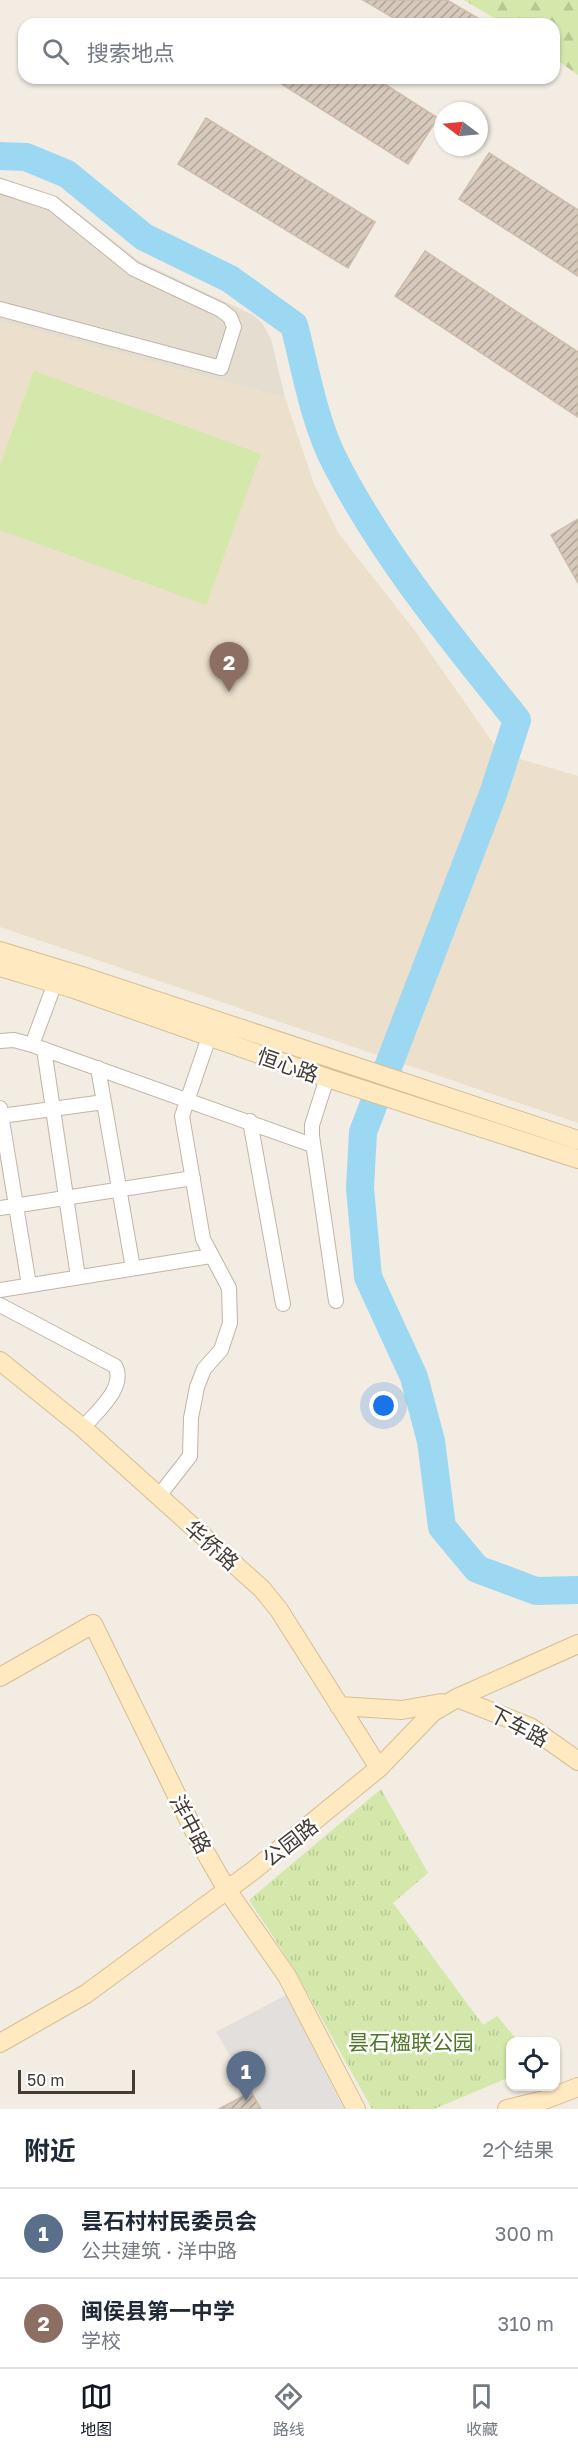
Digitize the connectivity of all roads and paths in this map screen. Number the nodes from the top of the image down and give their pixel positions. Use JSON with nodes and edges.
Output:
{"nodes":[{"id":1,"x":0,"y":186,"type":"edge"},
{"id":2,"x":0,"y":309,"type":"edge"},
{"id":3,"x":0,"y":951,"type":"edge"},
{"id":4,"x":0,"y":967,"type":"edge"},
{"id":5,"x":55,"y":983,"type":"junction"},
{"id":6,"x":209,"y":1036,"type":"junction"},
{"id":7,"x":0,"y":1041,"type":"edge"},
{"id":8,"x":38,"y":1047,"type":"junction"},
{"id":9,"x":98,"y":1068,"type":"junction"},
{"id":10,"x":327,"y":1078,"type":"junction"},
{"id":11,"x":397,"y":1091,"type":"junction"},
{"id":12,"x":188,"y":1099,"type":"junction"},
{"id":13,"x":104,"y":1102,"type":"junction"},
{"id":14,"x":53,"y":1109,"type":"junction"},
{"id":15,"x":1,"y":1112,"type":"edge"},
{"id":16,"x":250,"y":1121,"type":"junction"},
{"id":17,"x":578,"y":1140,"type":"edge"},
{"id":18,"x":312,"y":1145,"type":"junction"},
{"id":19,"x":578,"y":1159,"type":"edge"},
{"id":20,"x":193,"y":1178,"type":"junction"},
{"id":21,"x":119,"y":1190,"type":"junction"},
{"id":22,"x":67,"y":1198,"type":"junction"},
{"id":23,"x":16,"y":1205,"type":"junction"},
{"id":24,"x":0,"y":1208,"type":"edge"},
{"id":25,"x":211,"y":1256,"type":"junction"},
{"id":26,"x":133,"y":1268,"type":"junction"},
{"id":27,"x":78,"y":1277,"type":"junction"},
{"id":28,"x":29,"y":1285,"type":"junction"},
{"id":29,"x":0,"y":1290,"type":"edge"},
{"id":30,"x":336,"y":1301,"type":"dead end"},
{"id":31,"x":283,"y":1304,"type":"dead end"},
{"id":32,"x":0,"y":1305,"type":"edge"},
{"id":33,"x":0,"y":1361,"type":"edge"},
{"id":34,"x":83,"y":1428,"type":"junction"},
{"id":35,"x":158,"y":1497,"type":"junction"},
{"id":36,"x":578,"y":1644,"type":"edge"},
{"id":37,"x":0,"y":1677,"type":"edge"},
{"id":38,"x":457,"y":1698,"type":"junction"},
{"id":39,"x":339,"y":1706,"type":"junction"},
{"id":40,"x":578,"y":1761,"type":"edge"},
{"id":41,"x":379,"y":1768,"type":"junction"},
{"id":42,"x":228,"y":1890,"type":"junction"},
{"id":43,"x":0,"y":2043,"type":"edge"},
{"id":44,"x":578,"y":2087,"type":"edge"},
{"id":45,"x":356,"y":2109,"type":"edge"},
{"id":46,"x":507,"y":2109,"type":"edge"}],
"edges":[{"from":1,"to":2,"type":"street"},
{"from":3,"to":11,"type":"street","name":"恒心路"},
{"from":4,"to":5,"type":"street","name":"恒心路"},
{"from":5,"to":6,"type":"street","name":"恒心路"},
{"from":5,"to":8,"type":"street"},
{"from":6,"to":10,"type":"street","name":"恒心路"},
{"from":6,"to":12,"type":"street"},
{"from":7,"to":8,"type":"street"},
{"from":8,"to":9,"type":"street"},
{"from":8,"to":14,"type":"street"},
{"from":9,"to":12,"type":"street"},
{"from":9,"to":13,"type":"street"},
{"from":10,"to":11,"type":"street","name":"恒心路"},
{"from":10,"to":18,"type":"street"},
{"from":11,"to":17,"type":"street","name":"恒心路"},
{"from":11,"to":19,"type":"street","name":"恒心路"},
{"from":12,"to":16,"type":"street"},
{"from":12,"to":20,"type":"street"},
{"from":13,"to":14,"type":"street"},
{"from":13,"to":21,"type":"street"},
{"from":14,"to":15,"type":"street"},
{"from":14,"to":22,"type":"street"},
{"from":15,"to":23,"type":"street"},
{"from":16,"to":18,"type":"street"},
{"from":16,"to":31,"type":"street"},
{"from":18,"to":30,"type":"street"},
{"from":20,"to":21,"type":"street"},
{"from":20,"to":25,"type":"street"},
{"from":21,"to":22,"type":"street"},
{"from":21,"to":26,"type":"street"},
{"from":22,"to":23,"type":"street"},
{"from":22,"to":27,"type":"street"},
{"from":23,"to":24,"type":"street"},
{"from":23,"to":28,"type":"street"},
{"from":25,"to":26,"type":"street"},
{"from":25,"to":35,"type":"street"},
{"from":26,"to":27,"type":"street"},
{"from":27,"to":28,"type":"street"},
{"from":28,"to":29,"type":"street"},
{"from":32,"to":34,"type":"street"},
{"from":33,"to":34,"type":"street","name":"华侨路"},
{"from":34,"to":35,"type":"street","name":"华侨路"},
{"from":35,"to":39,"type":"street","name":"华侨路"},
{"from":36,"to":38,"type":"street","name":"公园路"},
{"from":37,"to":42,"type":"street","name":"洋中路"},
{"from":38,"to":39,"type":"street"},
{"from":38,"to":40,"type":"street","name":"下车路"},
{"from":38,"to":41,"type":"street","name":"公园路"},
{"from":39,"to":41,"type":"street","name":"华侨路"},
{"from":41,"to":42,"type":"street","name":"公园路"},
{"from":42,"to":43,"type":"street","name":"公园路"},
{"from":42,"to":45,"type":"street","name":"洋中路"},
{"from":44,"to":46,"type":"street"}]}
